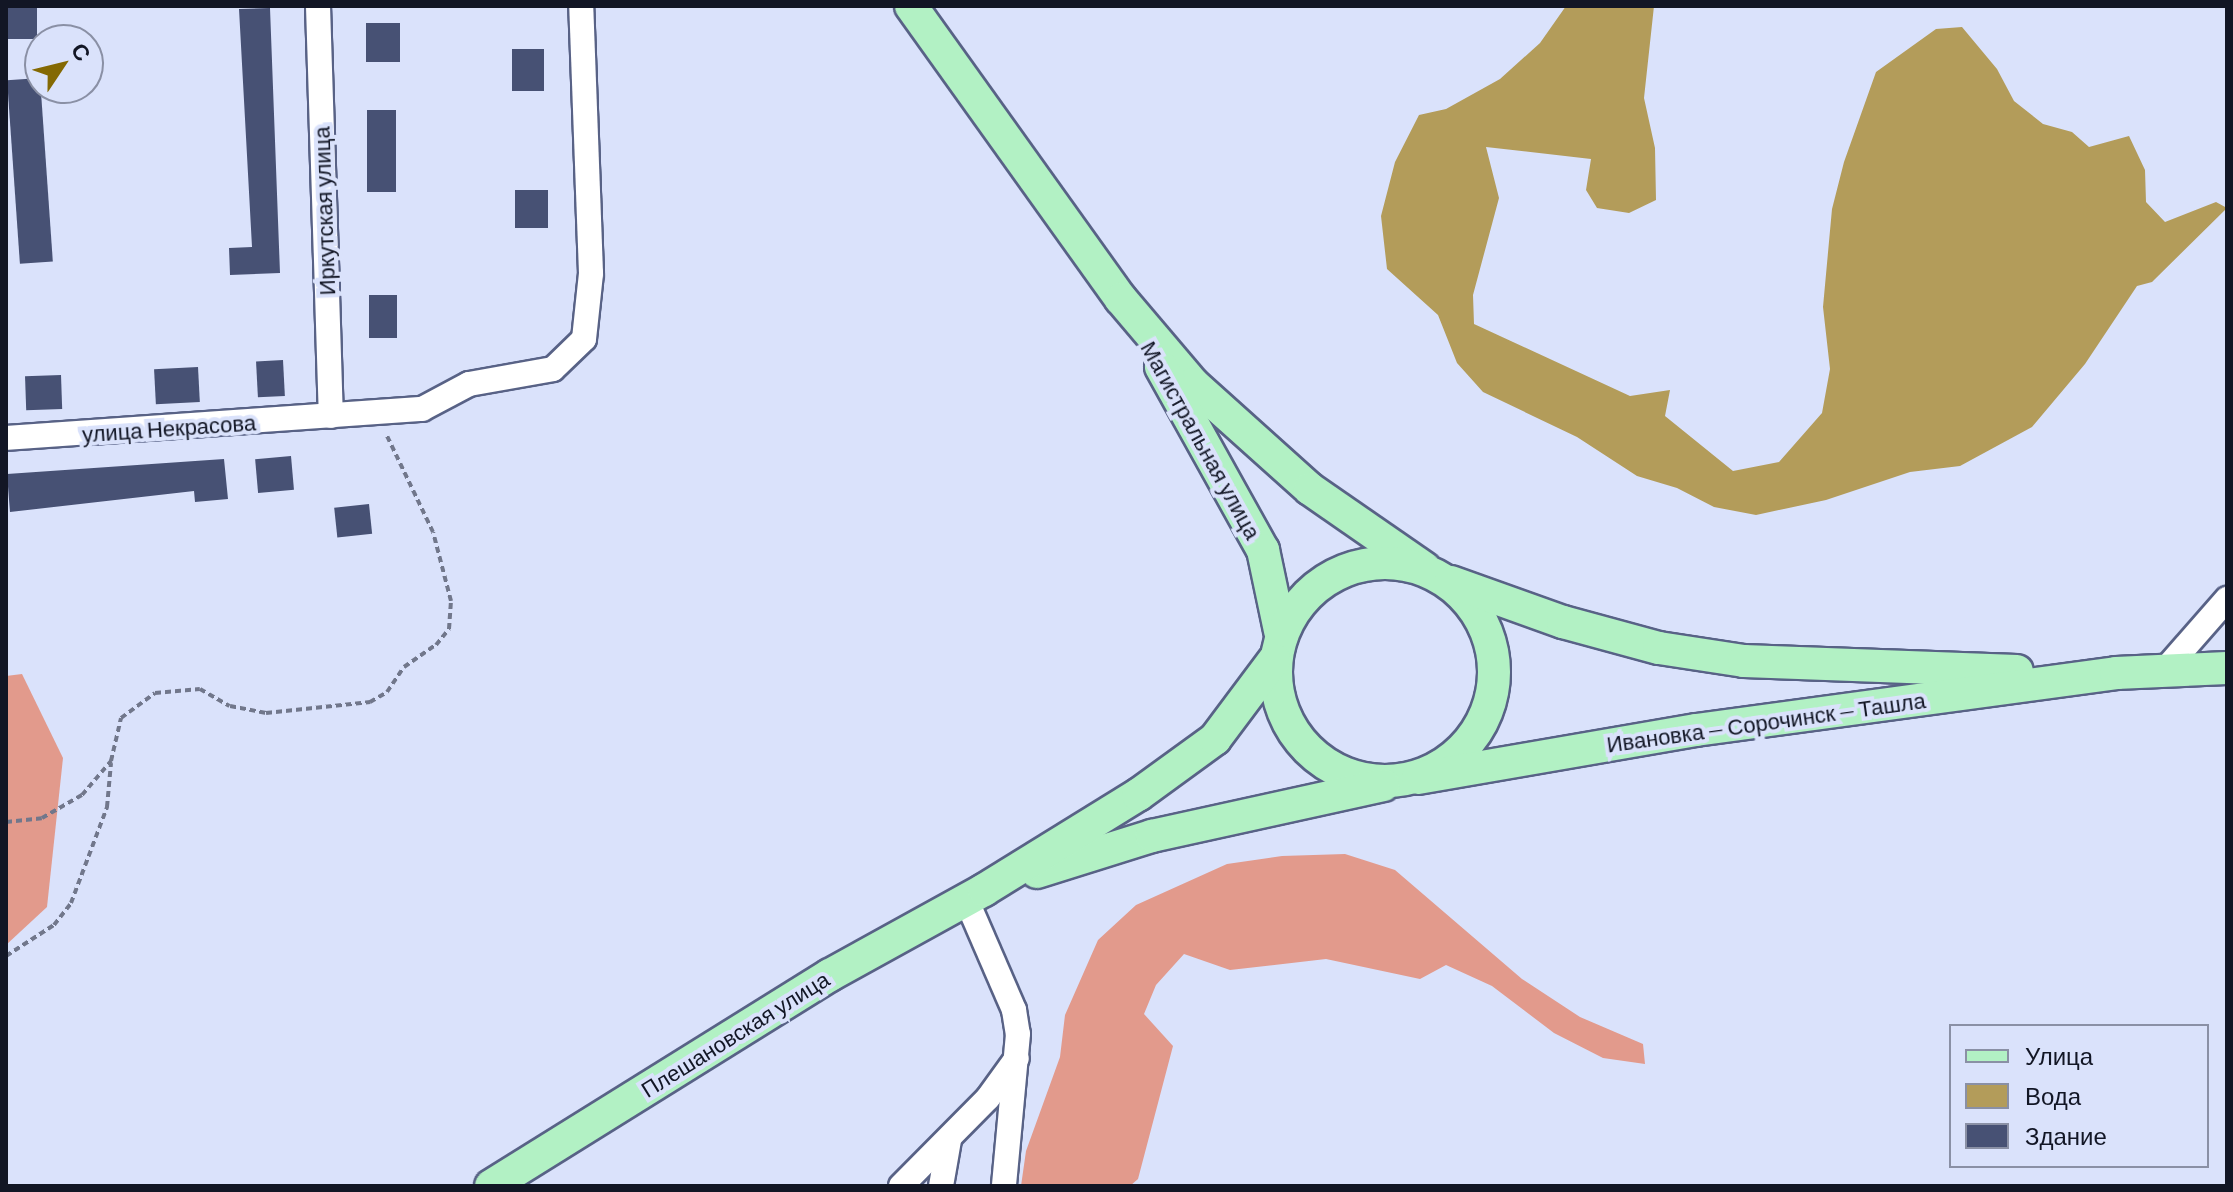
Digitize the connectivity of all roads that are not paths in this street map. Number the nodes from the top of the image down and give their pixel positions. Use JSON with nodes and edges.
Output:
{"nodes":[{"id":1,"x":318,"y":6,"type":"edge"},
{"id":2,"x":581,"y":6,"type":"edge"},
{"id":3,"x":911,"y":6,"type":"edge"},
{"id":4,"x":1121,"y":299,"type":"junction"},
{"id":5,"x":331,"y":416,"type":"junction"},
{"id":6,"x":6,"y":438,"type":"edge"},
{"id":7,"x":1436,"y":574,"type":"junction"},
{"id":8,"x":2227,"y":599,"type":"edge"},
{"id":9,"x":1277,"y":646,"type":"junction"},
{"id":10,"x":2227,"y":668,"type":"edge"},
{"id":11,"x":2164,"y":671,"type":"junction"},
{"id":12,"x":2116,"y":673,"type":"junction"},
{"id":13,"x":1406,"y":781,"type":"junction"},
{"id":14,"x":975,"y":894,"type":"junction"},
{"id":15,"x":1018,"y":1056,"type":"junction"},
{"id":16,"x":949,"y":1140,"type":"junction"},
{"id":17,"x":491,"y":1186,"type":"edge"},
{"id":18,"x":901,"y":1186,"type":"edge"},
{"id":19,"x":941,"y":1186,"type":"edge"},
{"id":20,"x":1004,"y":1186,"type":"edge"}],
"edges":[{"from":1,"to":5,"type":"street","name":"Иркутская улица"},
{"from":2,"to":5,"type":"street","name":"улица Некрасова"},
{"from":3,"to":4,"type":"main road","name":"Магистральная улица"},
{"from":4,"to":7,"type":"main road","name":"Магистральная улица"},
{"from":4,"to":9,"type":"main road","name":"Магистральная улица"},
{"from":5,"to":6,"type":"street","name":"улица Некрасова"},
{"from":7,"to":9,"type":"main road","name":"Ивановка — Сорочинск — Ташла"},
{"from":7,"to":12,"type":"main road","name":"Ивановка — Сорочинск — Ташла"},
{"from":7,"to":13,"type":"main road"},
{"from":8,"to":11,"type":"street"},
{"from":9,"to":13,"type":"main road","name":"Ивановка — Сорочинск — Ташла"},
{"from":9,"to":14,"type":"main road"},
{"from":10,"to":11,"type":"main road","name":"Ивановка — Сорочинск — Ташла"},
{"from":11,"to":12,"type":"main road","name":"Ивановка — Сорочинск — Ташла"},
{"from":12,"to":13,"type":"main road","name":"Ивановка — Сорочинск — Ташла"},
{"from":13,"to":14,"type":"main road"},
{"from":14,"to":15,"type":"street"},
{"from":14,"to":17,"type":"main road","name":"Плешановская улица"},
{"from":15,"to":16,"type":"street"},
{"from":15,"to":20,"type":"street"},
{"from":16,"to":18,"type":"street"},
{"from":16,"to":19,"type":"street"}]}
